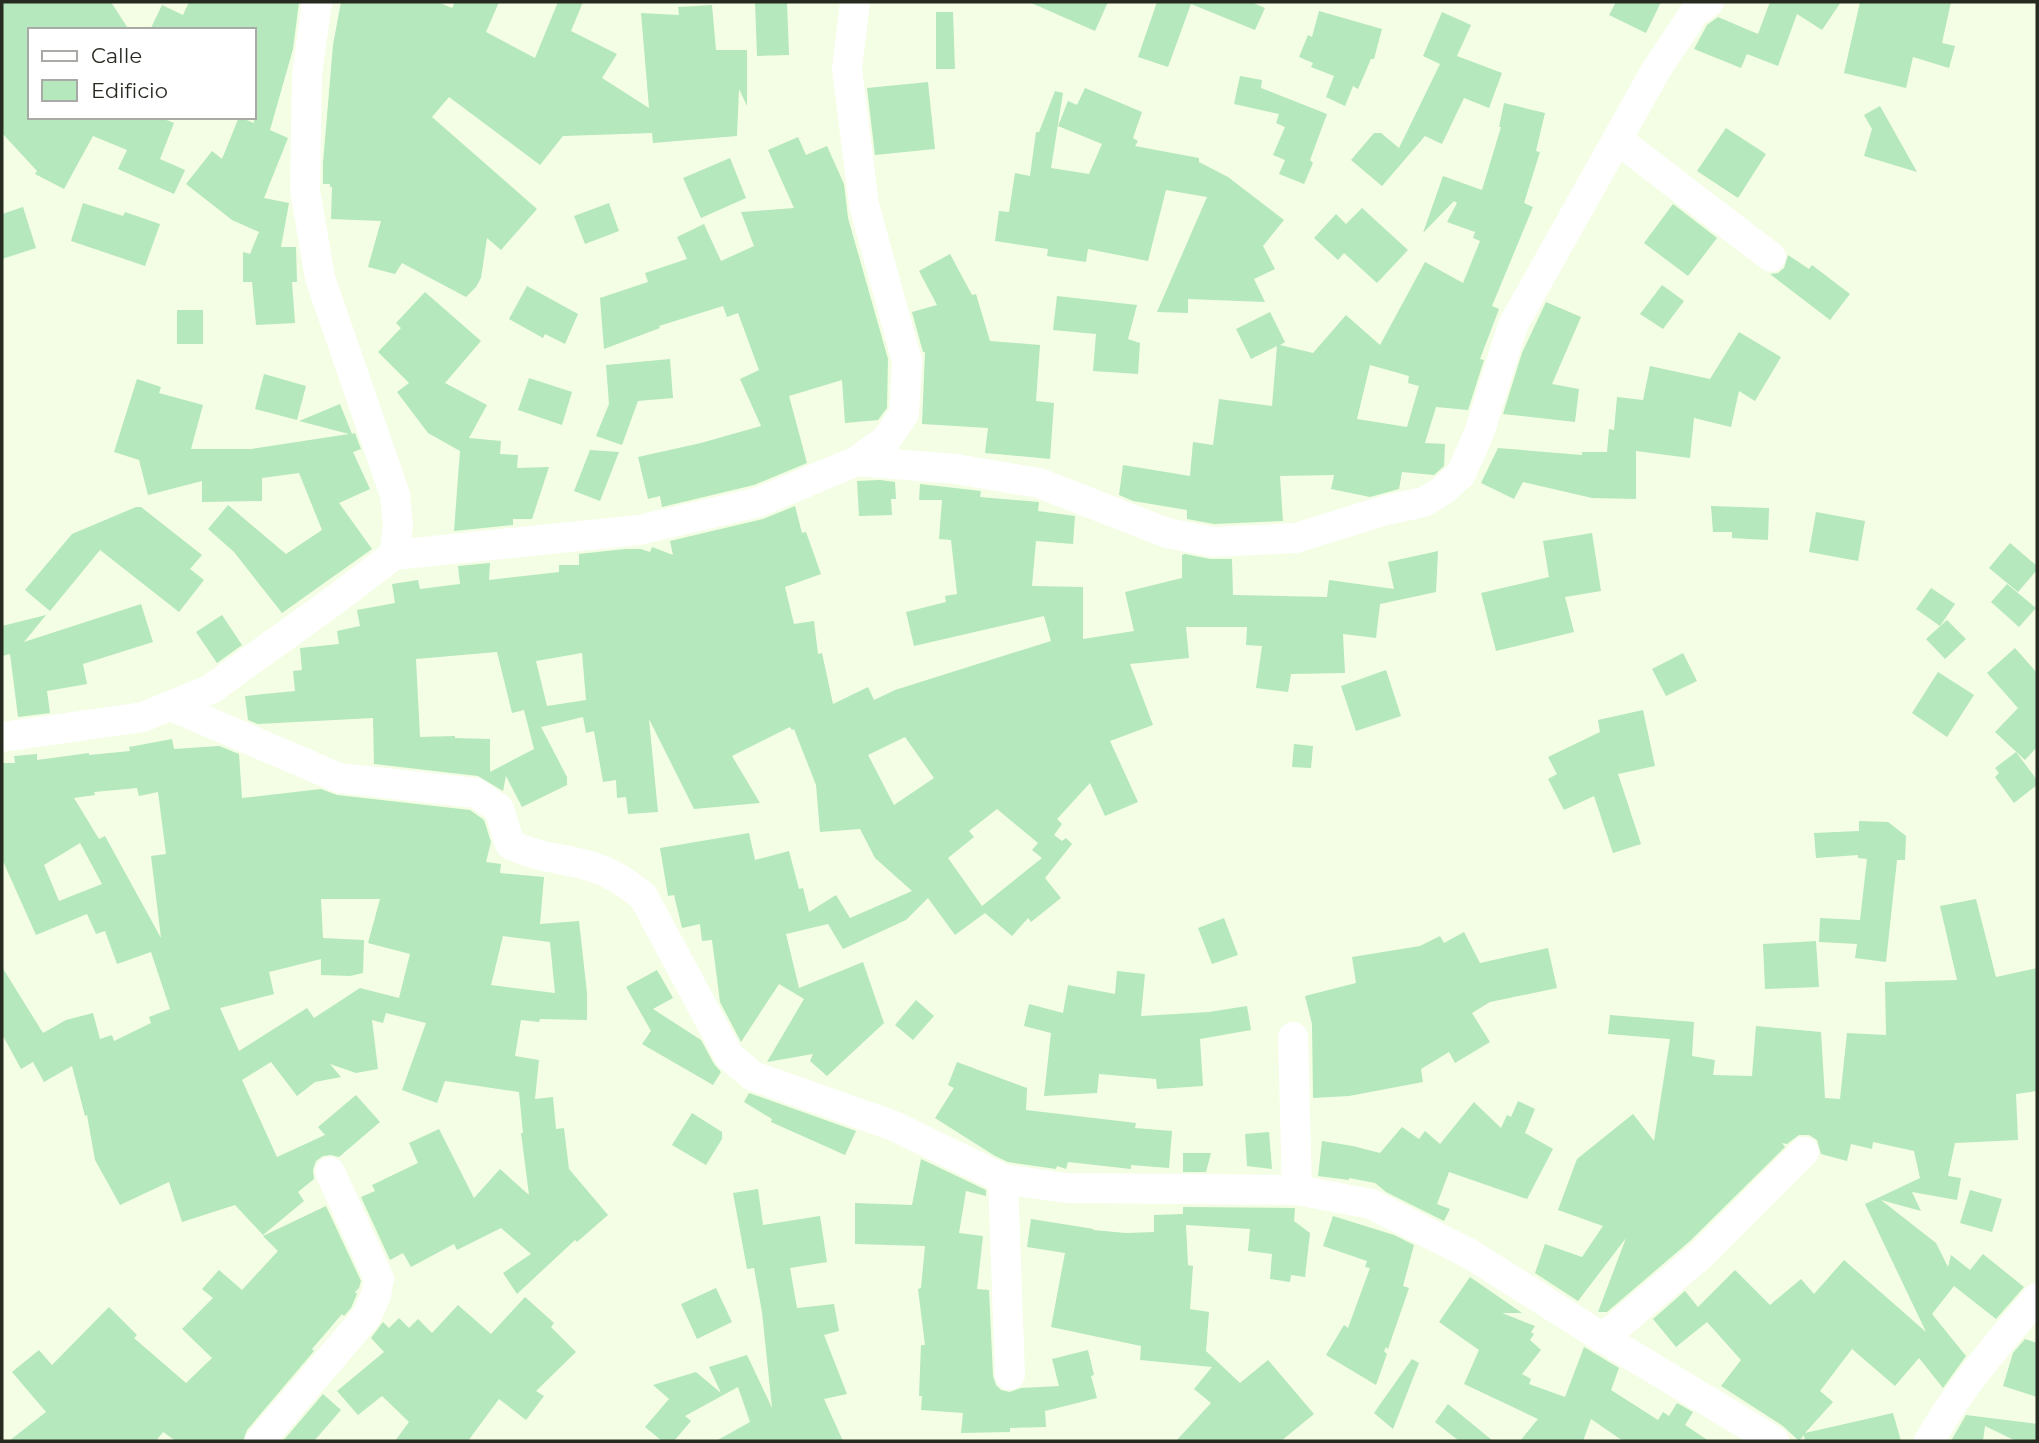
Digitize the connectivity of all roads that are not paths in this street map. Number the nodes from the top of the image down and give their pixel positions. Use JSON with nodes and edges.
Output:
{"nodes":[{"id":1,"x":317,"y":2,"type":"edge"},
{"id":2,"x":855,"y":2,"type":"edge"},
{"id":3,"x":1709,"y":2,"type":"edge"},
{"id":4,"x":1618,"y":140,"type":"junction"},
{"id":5,"x":1771,"y":257,"type":"dead end"},
{"id":6,"x":858,"y":461,"type":"junction"},
{"id":7,"x":394,"y":555,"type":"junction"},
{"id":8,"x":171,"y":706,"type":"junction"},
{"id":9,"x":2,"y":737,"type":"edge"},
{"id":10,"x":1293,"y":1037,"type":"dead end"},
{"id":11,"x":1804,"y":1152,"type":"dead end"},
{"id":12,"x":330,"y":1172,"type":"dead end"},
{"id":13,"x":1003,"y":1179,"type":"junction"},
{"id":14,"x":1297,"y":1189,"type":"junction"},
{"id":15,"x":2037,"y":1298,"type":"edge"},
{"id":16,"x":1603,"y":1338,"type":"junction"},
{"id":17,"x":1010,"y":1375,"type":"dead end"},
{"id":18,"x":260,"y":1441,"type":"edge"},
{"id":19,"x":1774,"y":1441,"type":"edge"},
{"id":20,"x":1929,"y":1441,"type":"edge"}],
"edges":[{"from":1,"to":7,"type":"street"},
{"from":2,"to":6,"type":"street"},
{"from":3,"to":4,"type":"street"},
{"from":4,"to":5,"type":"street"},
{"from":4,"to":6,"type":"street"},
{"from":6,"to":7,"type":"street"},
{"from":7,"to":8,"type":"street"},
{"from":8,"to":9,"type":"street"},
{"from":8,"to":13,"type":"street"},
{"from":10,"to":14,"type":"street"},
{"from":11,"to":16,"type":"street"},
{"from":12,"to":18,"type":"street"},
{"from":13,"to":14,"type":"street"},
{"from":13,"to":17,"type":"street"},
{"from":14,"to":16,"type":"street"},
{"from":15,"to":20,"type":"street"},
{"from":16,"to":19,"type":"street"}]}
